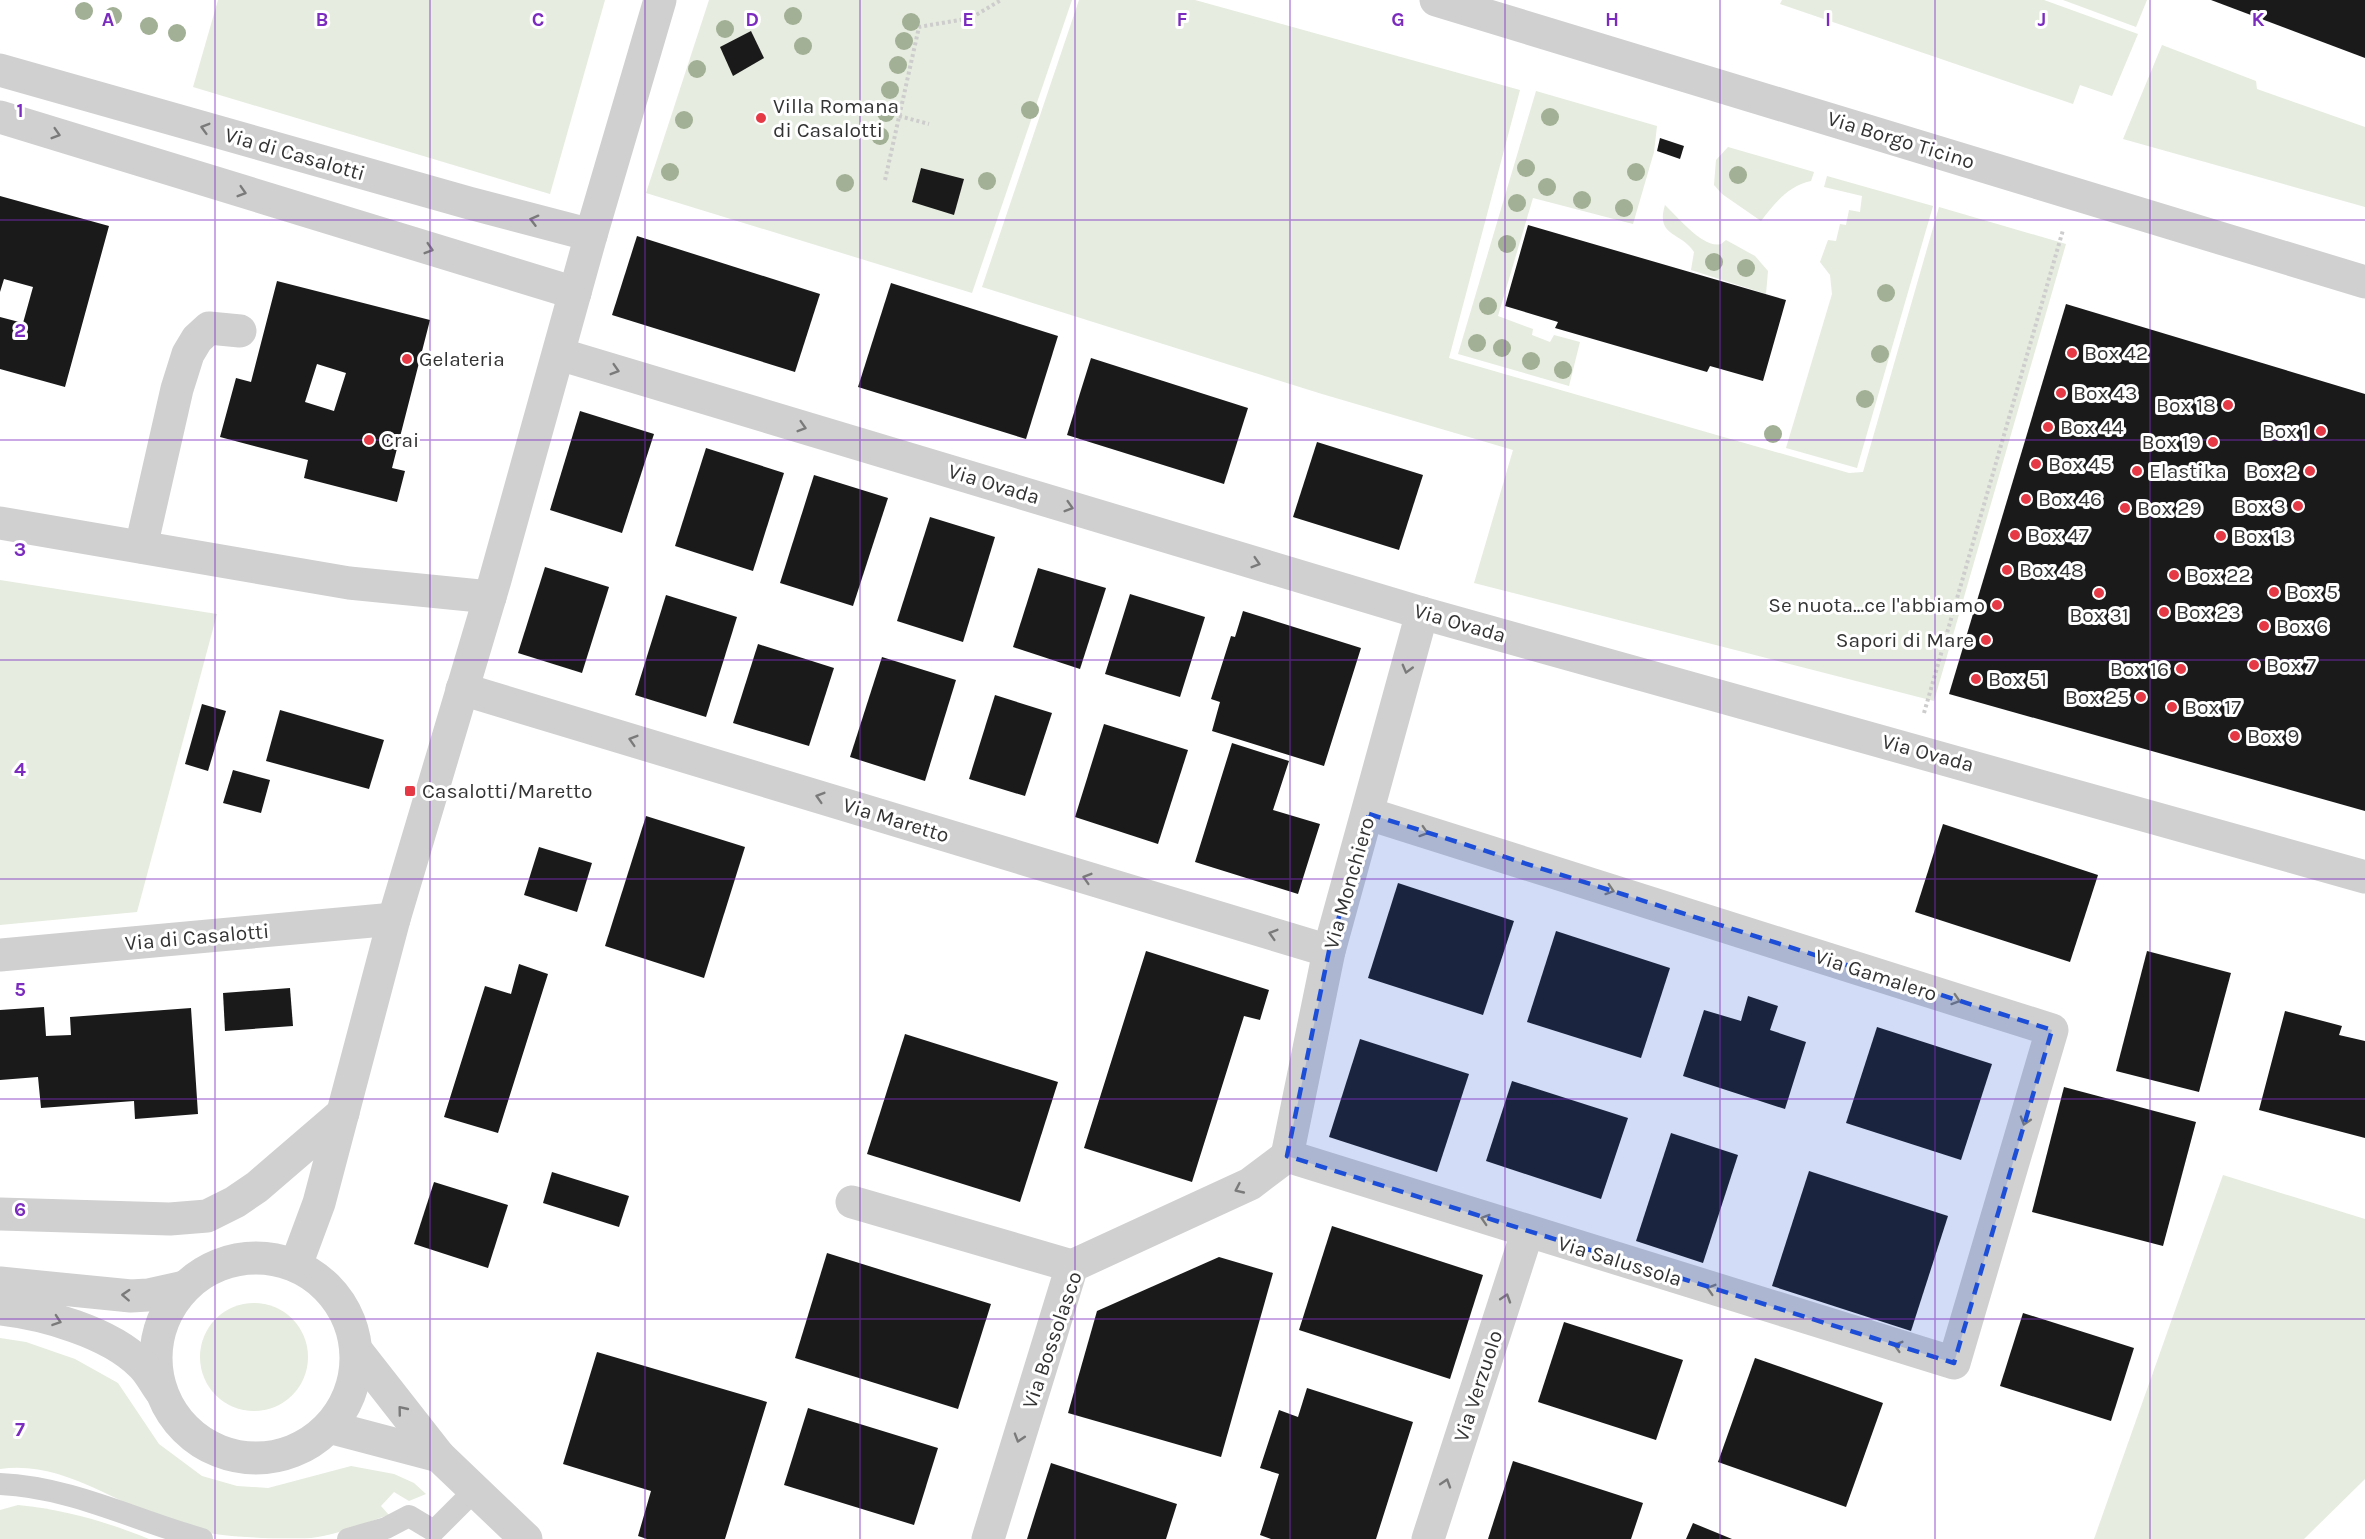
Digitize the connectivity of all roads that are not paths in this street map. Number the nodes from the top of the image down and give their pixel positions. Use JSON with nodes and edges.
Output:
{"nodes":[{"id":1,"x":660,"y":0,"type":"edge"},
{"id":2,"x":1436,"y":0,"type":"edge"},
{"id":3,"x":0,"y":70,"type":"edge"},
{"id":4,"x":0,"y":117,"type":"edge"},
{"id":5,"x":591,"y":235,"type":"junction"},
{"id":6,"x":2365,"y":282,"type":"edge"},
{"id":7,"x":574,"y":293,"type":"junction"},
{"id":8,"x":240,"y":331,"type":"dead end"},
{"id":9,"x":560,"y":354,"type":"junction"},
{"id":10,"x":0,"y":523,"type":"edge"},
{"id":11,"x":141,"y":547,"type":"junction"},
{"id":12,"x":490,"y":597,"type":"junction"},
{"id":13,"x":1422,"y":613,"type":"junction"},
{"id":14,"x":462,"y":689,"type":"junction"},
{"id":15,"x":1369,"y":814,"type":"junction"},
{"id":16,"x":2365,"y":877,"type":"edge"},
{"id":17,"x":394,"y":919,"type":"junction"},
{"id":18,"x":1329,"y":951,"type":"junction"},
{"id":19,"x":0,"y":955,"type":"edge"},
{"id":20,"x":343,"y":1113,"type":"junction"},
{"id":21,"x":1287,"y":1156,"type":"junction"},
{"id":22,"x":852,"y":1202,"type":"dead end"},
{"id":23,"x":0,"y":1214,"type":"edge"},
{"id":24,"x":1527,"y":1233,"type":"junction"},
{"id":25,"x":296,"y":1265,"type":"junction"},
{"id":26,"x":1072,"y":1266,"type":"junction"},
{"id":27,"x":0,"y":1283,"type":"edge"},
{"id":28,"x":184,"y":1287,"type":"junction"},
{"id":29,"x":0,"y":1309,"type":"edge"},
{"id":30,"x":356,"y":1350,"type":"junction"},
{"id":31,"x":1954,"y":1363,"type":"joint"},
{"id":32,"x":160,"y":1390,"type":"junction"},
{"id":33,"x":329,"y":1427,"type":"junction"},
{"id":34,"x":439,"y":1456,"type":"junction"},
{"id":35,"x":0,"y":1484,"type":"edge"},
{"id":36,"x":476,"y":1490,"type":"junction"},
{"id":37,"x":202,"y":1539,"type":"edge"},
{"id":38,"x":348,"y":1539,"type":"edge"},
{"id":39,"x":526,"y":1539,"type":"edge"},
{"id":40,"x":988,"y":1539,"type":"edge"},
{"id":41,"x":1428,"y":1539,"type":"edge"}],
"edges":[{"from":1,"to":5,"type":"street"},
{"from":2,"to":6,"type":"street","name":"Via Borgo Ticino"},
{"from":5,"to":3,"type":"street","name":"Via di Casalotti","one_way":true},
{"from":4,"to":7,"type":"street","one_way":true},
{"from":5,"to":7,"type":"street"},
{"from":7,"to":9,"type":"street"},
{"from":8,"to":11,"type":"street"},
{"from":9,"to":12,"type":"street"},
{"from":9,"to":13,"type":"street","name":"Via Ovada","one_way":true},
{"from":10,"to":11,"type":"street"},
{"from":11,"to":12,"type":"street"},
{"from":12,"to":14,"type":"street"},
{"from":13,"to":15,"type":"street","name":"Via Monchiero","one_way":true},
{"from":13,"to":16,"type":"street","name":"Via Ovada"},
{"from":14,"to":17,"type":"street"},
{"from":18,"to":14,"type":"street","name":"Via Maretto","one_way":true},
{"from":15,"to":18,"type":"street","name":"Via Monchiero"},
{"from":15,"to":31,"type":"street","name":"Via Gamalero","one_way":true},
{"from":17,"to":19,"type":"street","name":"Via di Casalotti"},
{"from":17,"to":20,"type":"street"},
{"from":18,"to":21,"type":"street","name":"Via Monchiero"},
{"from":20,"to":23,"type":"street"},
{"from":20,"to":25,"type":"street"},
{"from":24,"to":21,"type":"street","name":"Via Salussola","one_way":true},
{"from":21,"to":26,"type":"street","name":"Via Bossolasco","one_way":true},
{"from":22,"to":26,"type":"street"},
{"from":31,"to":24,"type":"street","name":"Via Salussola","one_way":true},
{"from":41,"to":24,"type":"street","name":"Via Verzuolo","one_way":true},
{"from":25,"to":28,"type":"street"},
{"from":25,"to":30,"type":"street"},
{"from":26,"to":40,"type":"street","name":"Via Bossolasco","one_way":true},
{"from":28,"to":27,"type":"street","one_way":true},
{"from":28,"to":32,"type":"street"},
{"from":29,"to":32,"type":"street","one_way":true},
{"from":30,"to":33,"type":"street"},
{"from":34,"to":30,"type":"street","one_way":true},
{"from":32,"to":33,"type":"street"},
{"from":33,"to":34,"type":"street"},
{"from":34,"to":36,"type":"street"},
{"from":35,"to":37,"type":"lane"},
{"from":36,"to":38,"type":"lane"},
{"from":36,"to":39,"type":"street"}]}
